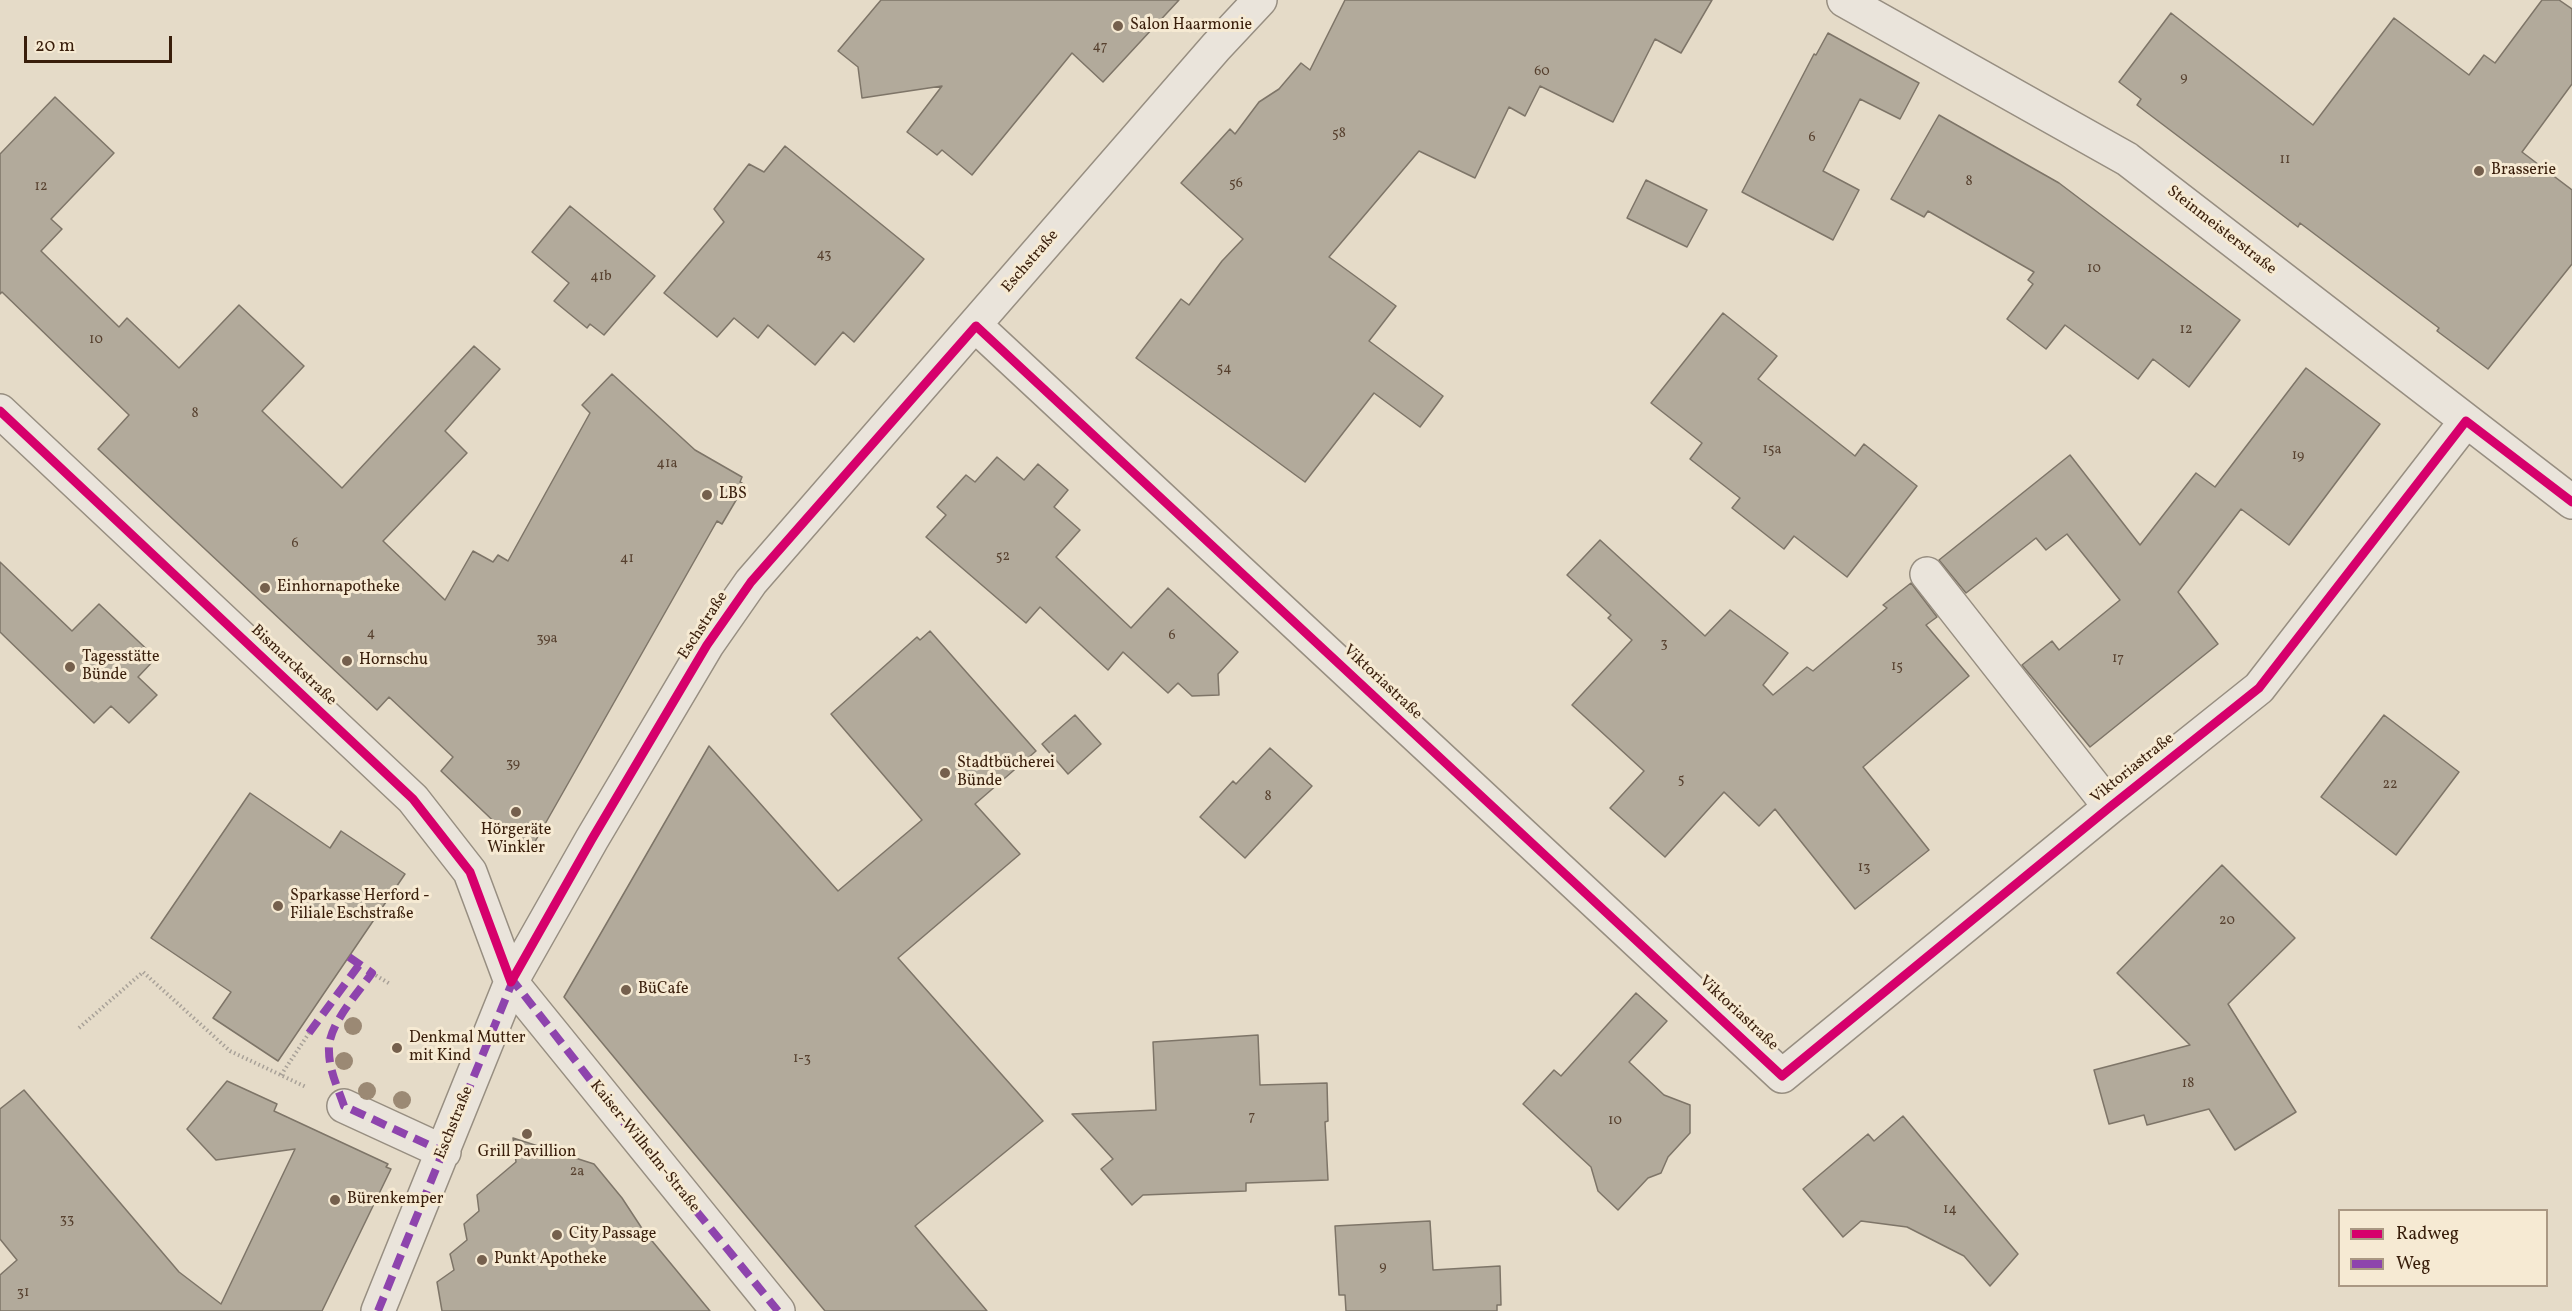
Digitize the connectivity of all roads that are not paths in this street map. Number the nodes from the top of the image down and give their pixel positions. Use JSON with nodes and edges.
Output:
{"nodes":[{"id":1,"x":1260,"y":0,"type":"edge"},
{"id":2,"x":1844,"y":0,"type":"edge"},
{"id":3,"x":976,"y":326,"type":"junction"},
{"id":4,"x":0,"y":411,"type":"edge"},
{"id":5,"x":2466,"y":421,"type":"junction"},
{"id":6,"x":2572,"y":502,"type":"edge"},
{"id":7,"x":1927,"y":574,"type":"dead end"},
{"id":8,"x":2110,"y":807,"type":"junction"},
{"id":9,"x":512,"y":982,"type":"junction"},
{"id":10,"x":344,"y":1106,"type":"road end"},
{"id":11,"x":444,"y":1152,"type":"junction"},
{"id":12,"x":378,"y":1311,"type":"edge"},
{"id":13,"x":778,"y":1311,"type":"edge"}],
"edges":[{"from":1,"to":3,"type":"street","name":"Eschstraße"},
{"from":2,"to":5,"type":"street","name":"Steinmeisterstraße"},
{"from":3,"to":8,"type":"street","name":"Viktoriastraße"},
{"from":3,"to":9,"type":"street","name":"Eschstraße"},
{"from":4,"to":9,"type":"street","name":"Bismarckstraße"},
{"from":5,"to":6,"type":"street","name":"Steinmeisterstraße"},
{"from":5,"to":8,"type":"street","name":"Viktoriastraße"},
{"from":7,"to":8,"type":"street","name":"Viktoriastraße"},
{"from":9,"to":11,"type":"street","name":"Eschstraße"},
{"from":9,"to":13,"type":"street","name":"Kaiser-Wilhelm-Straße"},
{"from":10,"to":11,"type":"street"},
{"from":11,"to":12,"type":"street","name":"Eschstraße"}]}
